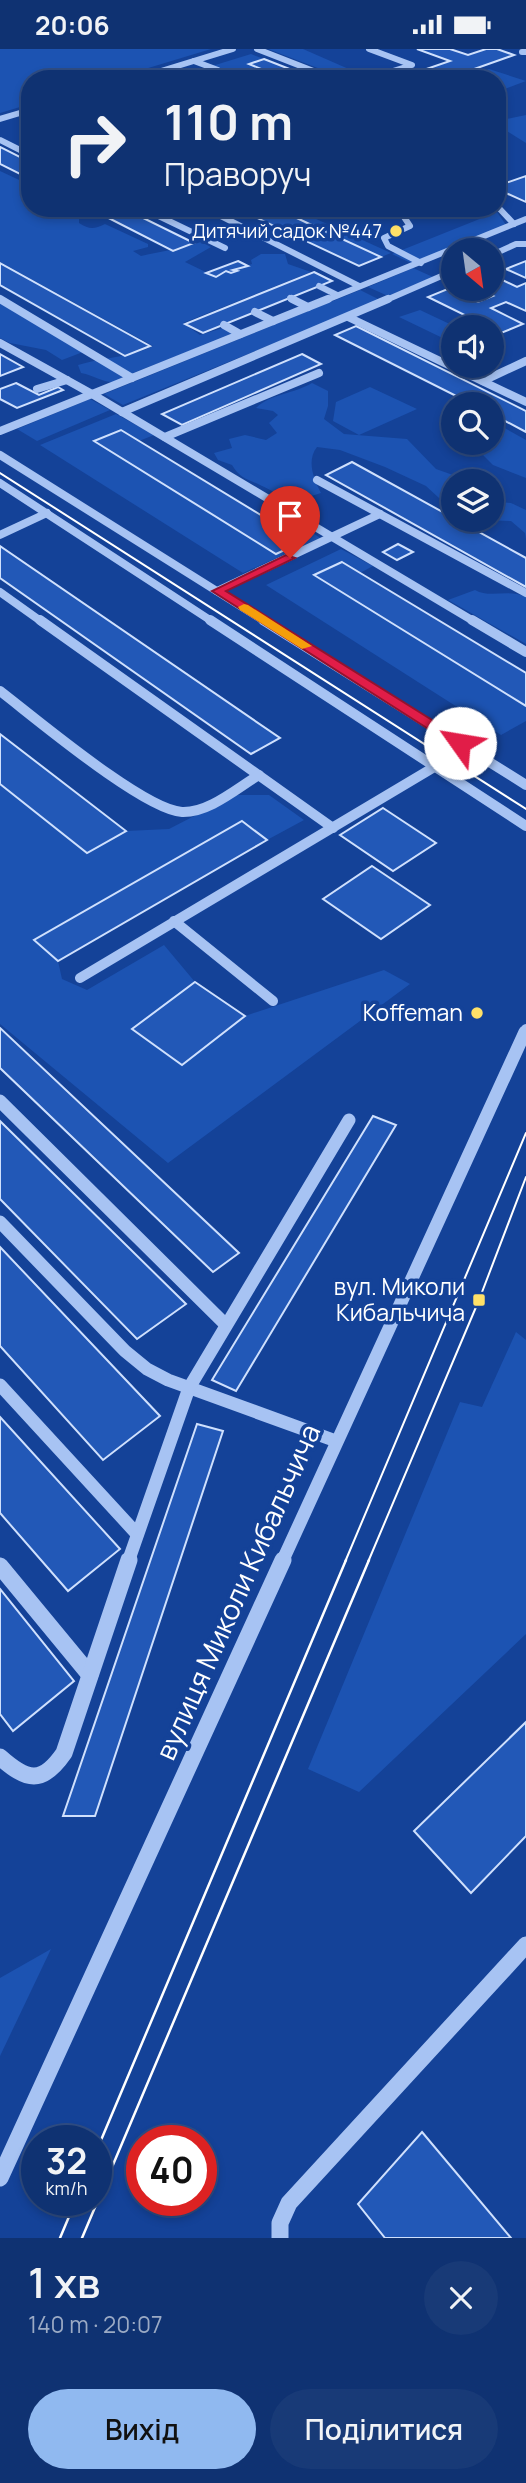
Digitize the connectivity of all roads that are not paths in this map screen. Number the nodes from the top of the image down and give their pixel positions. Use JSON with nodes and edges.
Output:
{"nodes":[{"id":1,"x":233,"y":49,"type":"edge"},
{"id":2,"x":257,"y":49,"type":"edge"},
{"id":3,"x":369,"y":49,"type":"edge"},
{"id":4,"x":194,"y":61,"type":"junction"},
{"id":5,"x":164,"y":70,"type":"edge"},
{"id":6,"x":216,"y":70,"type":"edge"},
{"id":7,"x":311,"y":70,"type":"edge"},
{"id":8,"x":396,"y":70,"type":"edge"},
{"id":9,"x":21,"y":113,"type":"edge"},
{"id":10,"x":0,"y":119,"type":"edge"},
{"id":11,"x":0,"y":140,"type":"edge"},
{"id":12,"x":21,"y":149,"type":"edge"},
{"id":13,"x":506,"y":216,"type":"edge"},
{"id":14,"x":161,"y":217,"type":"edge"},
{"id":15,"x":223,"y":217,"type":"edge"},
{"id":16,"x":404,"y":217,"type":"edge"},
{"id":17,"x":526,"y":219,"type":"edge"},
{"id":18,"x":514,"y":225,"type":"junction"},
{"id":19,"x":492,"y":234,"type":"junction"},
{"id":20,"x":516,"y":244,"type":"junction"},
{"id":21,"x":526,"y":244,"type":"edge"},
{"id":22,"x":225,"y":248,"type":"dead end"},
{"id":23,"x":504,"y":250,"type":"edge"},
{"id":24,"x":424,"y":261,"type":"junction"},
{"id":25,"x":441,"y":268,"type":"edge"},
{"id":26,"x":441,"y":277,"type":"edge"},
{"id":27,"x":319,"y":286,"type":"dead end"},
{"id":28,"x":359,"y":286,"type":"junction"},
{"id":29,"x":337,"y":295,"type":"junction"},
{"id":30,"x":290,"y":298,"type":"dead end"},
{"id":31,"x":0,"y":299,"type":"edge"},
{"id":32,"x":308,"y":307,"type":"junction"},
{"id":33,"x":255,"y":312,"type":"dead end"},
{"id":34,"x":348,"y":317,"type":"junction"},
{"id":35,"x":273,"y":321,"type":"junction"},
{"id":36,"x":224,"y":325,"type":"dead end"},
{"id":37,"x":240,"y":334,"type":"junction"},
{"id":38,"x":0,"y":343,"type":"edge"},
{"id":39,"x":526,"y":361,"type":"edge"},
{"id":40,"x":319,"y":373,"type":"dead end"},
{"id":41,"x":132,"y":378,"type":"junction"},
{"id":42,"x":66,"y":380,"type":"junction"},
{"id":43,"x":483,"y":381,"type":"junction"},
{"id":44,"x":37,"y":389,"type":"dead end"},
{"id":45,"x":93,"y":394,"type":"junction"},
{"id":46,"x":526,"y":402,"type":"edge"},
{"id":47,"x":122,"y":412,"type":"junction"},
{"id":48,"x":0,"y":431,"type":"edge"},
{"id":49,"x":165,"y":437,"type":"junction"},
{"id":50,"x":0,"y":455,"type":"edge"},
{"id":51,"x":317,"y":480,"type":"dead end"},
{"id":52,"x":0,"y":482,"type":"edge"},
{"id":53,"x":47,"y":513,"type":"junction"},
{"id":54,"x":380,"y":515,"type":"junction"},
{"id":55,"x":0,"y":535,"type":"edge"},
{"id":56,"x":333,"y":537,"type":"junction"},
{"id":57,"x":218,"y":591,"type":"junction"},
{"id":58,"x":0,"y":592,"type":"edge"},
{"id":59,"x":526,"y":593,"type":"edge"},
{"id":60,"x":526,"y":652,"type":"edge"},
{"id":61,"x":0,"y":691,"type":"edge"},
{"id":62,"x":436,"y":766,"type":"junction"},
{"id":63,"x":259,"y":775,"type":"junction"},
{"id":64,"x":526,"y":785,"type":"edge"},
{"id":65,"x":526,"y":826,"type":"edge"},
{"id":66,"x":333,"y":828,"type":"junction"},
{"id":67,"x":174,"y":922,"type":"junction"},
{"id":68,"x":80,"y":978,"type":"dead end"},
{"id":69,"x":272,"y":1001,"type":"dead end"},
{"id":70,"x":526,"y":1028,"type":"edge"},
{"id":71,"x":0,"y":1101,"type":"edge"},
{"id":72,"x":349,"y":1120,"type":"dead end"},
{"id":73,"x":0,"y":1223,"type":"edge"},
{"id":74,"x":226,"y":1325,"type":"junction"},
{"id":75,"x":0,"y":1385,"type":"edge"},
{"id":76,"x":189,"y":1388,"type":"junction"},
{"id":77,"x":336,"y":1441,"type":"junction"},
{"id":78,"x":137,"y":1534,"type":"junction"},
{"id":79,"x":0,"y":1566,"type":"edge"},
{"id":80,"x":90,"y":1675,"type":"junction"},
{"id":81,"x":0,"y":1757,"type":"edge"},
{"id":82,"x":526,"y":1945,"type":"edge"},
{"id":83,"x":2,"y":2170,"type":"edge"},
{"id":84,"x":280,"y":2238,"type":"edge"}],
"edges":[{"from":1,"to":4,"type":"street"},
{"from":2,"to":7,"type":"street"},
{"from":3,"to":8,"type":"street"},
{"from":4,"to":5,"type":"street"},
{"from":4,"to":6,"type":"street"},
{"from":9,"to":10,"type":"street"},
{"from":11,"to":12,"type":"street"},
{"from":13,"to":18,"type":"street"},
{"from":14,"to":22,"type":"street"},
{"from":15,"to":28,"type":"street"},
{"from":16,"to":24,"type":"street"},
{"from":17,"to":18,"type":"street"},
{"from":18,"to":19,"type":"street"},
{"from":19,"to":20,"type":"street"},
{"from":19,"to":24,"type":"street"},
{"from":20,"to":21,"type":"street"},
{"from":20,"to":23,"type":"street"},
{"from":24,"to":25,"type":"street"},
{"from":24,"to":28,"type":"street"},
{"from":26,"to":34,"type":"street"},
{"from":27,"to":29,"type":"street"},
{"from":28,"to":29,"type":"street"},
{"from":29,"to":32,"type":"street"},
{"from":30,"to":32,"type":"lane"},
{"from":31,"to":41,"type":"street"},
{"from":32,"to":35,"type":"street"},
{"from":33,"to":35,"type":"street"},
{"from":34,"to":43,"type":"street"},
{"from":34,"to":47,"type":"street"},
{"from":35,"to":37,"type":"street"},
{"from":36,"to":37,"type":"street"},
{"from":37,"to":41,"type":"street"},
{"from":38,"to":42,"type":"street"},
{"from":39,"to":43,"type":"street"},
{"from":40,"to":49,"type":"street"},
{"from":41,"to":45,"type":"street"},
{"from":42,"to":44,"type":"street"},
{"from":42,"to":45,"type":"street"},
{"from":43,"to":46,"type":"street"},
{"from":45,"to":47,"type":"lane"},
{"from":45,"to":48,"type":"street"},
{"from":47,"to":49,"type":"street"},
{"from":49,"to":56,"type":"street"},
{"from":50,"to":57,"type":"street"},
{"from":51,"to":54,"type":"street"},
{"from":52,"to":53,"type":"street"},
{"from":53,"to":55,"type":"lane"},
{"from":53,"to":62,"type":"street"},
{"from":54,"to":56,"type":"lane"},
{"from":54,"to":59,"type":"street"},
{"from":56,"to":57,"type":"lane"},
{"from":56,"to":60,"type":"street"},
{"from":57,"to":64,"type":"street"},
{"from":58,"to":63,"type":"street"},
{"from":61,"to":63,"type":"street"},
{"from":62,"to":65,"type":"street"},
{"from":62,"to":66,"type":"street"},
{"from":63,"to":66,"type":"street"},
{"from":66,"to":67,"type":"street"},
{"from":67,"to":68,"type":"street"},
{"from":67,"to":69,"type":"street"},
{"from":70,"to":77,"type":"street","name":"вулиця Миколи Кибальчича"},
{"from":71,"to":74,"type":"street"},
{"from":72,"to":74,"type":"street"},
{"from":73,"to":76,"type":"street"},
{"from":74,"to":76,"type":"street"},
{"from":75,"to":78,"type":"street"},
{"from":76,"to":77,"type":"street"},
{"from":76,"to":78,"type":"street"},
{"from":77,"to":83,"type":"street","name":"вулиця Миколи Кибальчича"},
{"from":78,"to":80,"type":"street"},
{"from":79,"to":80,"type":"street"},
{"from":80,"to":81,"type":"street"},
{"from":82,"to":84,"type":"street"}]}
